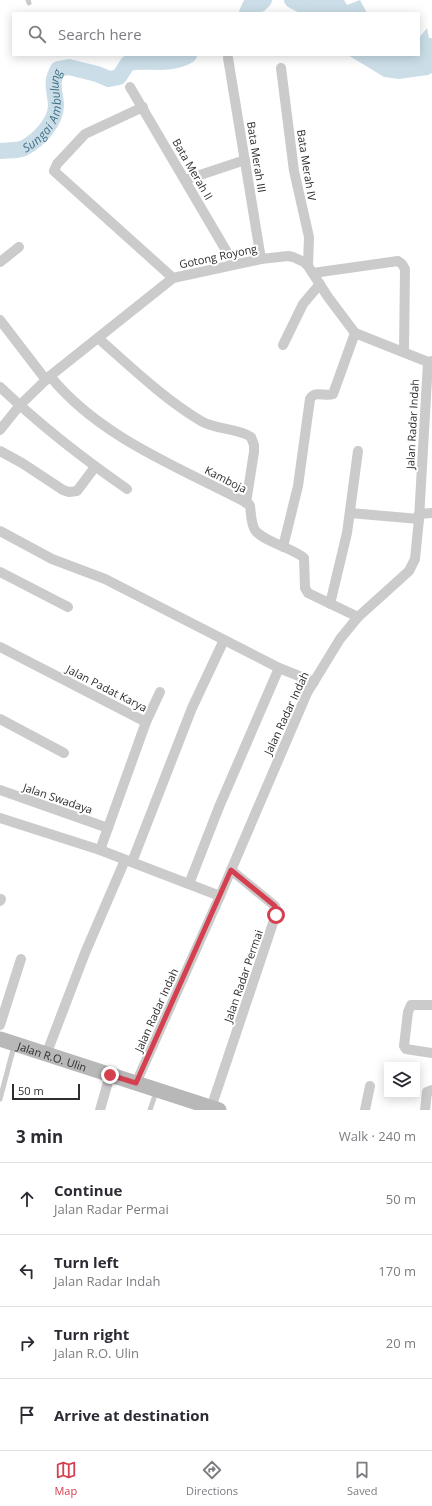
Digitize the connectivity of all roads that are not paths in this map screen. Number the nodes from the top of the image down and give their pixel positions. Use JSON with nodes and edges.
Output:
{"nodes":[{"id":1,"x":228,"y":58,"type":"dead end"},
{"id":2,"x":281,"y":68,"type":"dead end"},
{"id":3,"x":130,"y":87,"type":"dead end"},
{"id":4,"x":142,"y":107,"type":"junction"},
{"id":5,"x":245,"y":160,"type":"junction"},
{"id":6,"x":185,"y":180,"type":"junction"},
{"id":7,"x":19,"y":247,"type":"dead end"},
{"id":8,"x":261,"y":260,"type":"junction"},
{"id":9,"x":0,"y":262,"type":"edge"},
{"id":10,"x":234,"y":264,"type":"junction"},
{"id":11,"x":311,"y":269,"type":"junction"},
{"id":12,"x":173,"y":278,"type":"junction"},
{"id":13,"x":320,"y":284,"type":"junction"},
{"id":14,"x":0,"y":320,"type":"edge"},
{"id":15,"x":355,"y":333,"type":"junction"},
{"id":16,"x":98,"y":338,"type":"junction"},
{"id":17,"x":283,"y":345,"type":"dead end"},
{"id":18,"x":404,"y":352,"type":"junction"},
{"id":19,"x":430,"y":362,"type":"edge"},
{"id":20,"x":48,"y":378,"type":"junction"},
{"id":21,"x":0,"y":386,"type":"edge"},
{"id":22,"x":20,"y":405,"type":"junction"},
{"id":23,"x":0,"y":430,"type":"edge"},
{"id":24,"x":0,"y":451,"type":"edge"},
{"id":25,"x":358,"y":451,"type":"dead end"},
{"id":26,"x":95,"y":467,"type":"junction"},
{"id":27,"x":127,"y":489,"type":"dead end"},
{"id":28,"x":246,"y":503,"type":"junction"},
{"id":29,"x":350,"y":513,"type":"junction"},
{"id":30,"x":432,"y":513,"type":"edge"},
{"id":31,"x":419,"y":517,"type":"junction"},
{"id":32,"x":0,"y":531,"type":"edge"},
{"id":33,"x":283,"y":547,"type":"junction"},
{"id":34,"x":0,"y":572,"type":"edge"},
{"id":35,"x":330,"y":604,"type":"junction"},
{"id":36,"x":68,"y":607,"type":"dead end"},
{"id":37,"x":358,"y":617,"type":"junction"},
{"id":38,"x":224,"y":640,"type":"junction"},
{"id":39,"x":0,"y":647,"type":"edge"},
{"id":40,"x":279,"y":668,"type":"junction"},
{"id":41,"x":314,"y":682,"type":"junction"},
{"id":42,"x":160,"y":692,"type":"dead end"},
{"id":43,"x":0,"y":719,"type":"edge"},
{"id":44,"x":146,"y":722,"type":"junction"},
{"id":45,"x":64,"y":753,"type":"dead end"},
{"id":46,"x":0,"y":790,"type":"edge"},
{"id":47,"x":0,"y":818,"type":"edge"},
{"id":48,"x":108,"y":828,"type":"junction"},
{"id":49,"x":100,"y":850,"type":"junction"},
{"id":50,"x":129,"y":861,"type":"junction"},
{"id":51,"x":231,"y":870,"type":"junction"},
{"id":52,"x":189,"y":884,"type":"junction"},
{"id":53,"x":220,"y":896,"type":"junction"},
{"id":54,"x":21,"y":959,"type":"dead end"},
{"id":55,"x":432,"y":1005,"type":"edge"},
{"id":56,"x":0,"y":1025,"type":"edge"},
{"id":57,"x":0,"y":1039,"type":"edge"},
{"id":58,"x":7,"y":1048,"type":"edge"},
{"id":59,"x":432,"y":1053,"type":"edge"},
{"id":60,"x":46,"y":1054,"type":"junction"},
{"id":61,"x":108,"y":1082,"type":"junction"},
{"id":62,"x":136,"y":1083,"type":"junction"},
{"id":63,"x":370,"y":1086,"type":"dead end"},
{"id":64,"x":432,"y":1090,"type":"edge"},
{"id":65,"x":0,"y":1098,"type":"edge"},
{"id":66,"x":152,"y":1104,"type":"edge"},
{"id":67,"x":215,"y":1109,"type":"edge"},
{"id":68,"x":100,"y":1110,"type":"edge"},
{"id":69,"x":192,"y":1110,"type":"edge"},
{"id":70,"x":366,"y":1110,"type":"edge"},
{"id":71,"x":426,"y":1110,"type":"edge"}],
"edges":[{"from":1,"to":5,"type":"street","name":"Bata Merah III"},
{"from":2,"to":11,"type":"street","name":"Bata Merah IV"},
{"from":3,"to":4,"type":"street","name":"Bata Merah II"},
{"from":4,"to":6,"type":"street","name":"Bata Merah II"},
{"from":4,"to":12,"type":"street"},
{"from":5,"to":6,"type":"street"},
{"from":5,"to":8,"type":"street","name":"Bata Merah III"},
{"from":6,"to":10,"type":"street","name":"Bata Merah II"},
{"from":7,"to":9,"type":"street"},
{"from":8,"to":10,"type":"street","name":"Gotong Royong"},
{"from":8,"to":11,"type":"street","name":"Gotong Royong"},
{"from":10,"to":12,"type":"street","name":"Gotong Royong"},
{"from":11,"to":13,"type":"street"},
{"from":11,"to":18,"type":"street"},
{"from":12,"to":16,"type":"street","name":"Gotong Royong"},
{"from":13,"to":15,"type":"street"},
{"from":13,"to":17,"type":"street"},
{"from":14,"to":20,"type":"street","name":"Kamboja"},
{"from":15,"to":18,"type":"street"},
{"from":15,"to":33,"type":"street"},
{"from":16,"to":20,"type":"street","name":"Gotong Royong"},
{"from":16,"to":28,"type":"street"},
{"from":18,"to":19,"type":"street"},
{"from":19,"to":31,"type":"street","name":"Jalan Radar Indah"},
{"from":20,"to":22,"type":"street","name":"Gotong Royong"},
{"from":20,"to":28,"type":"street","name":"Kamboja"},
{"from":21,"to":22,"type":"street"},
{"from":22,"to":23,"type":"street","name":"Gotong Royong"},
{"from":22,"to":26,"type":"street"},
{"from":24,"to":26,"type":"street"},
{"from":25,"to":29,"type":"street"},
{"from":26,"to":27,"type":"street"},
{"from":28,"to":33,"type":"street","name":"Kamboja"},
{"from":29,"to":31,"type":"street"},
{"from":29,"to":35,"type":"street"},
{"from":30,"to":31,"type":"street"},
{"from":31,"to":37,"type":"street","name":"Jalan Radar Indah"},
{"from":32,"to":38,"type":"street"},
{"from":33,"to":35,"type":"street","name":"Kamboja"},
{"from":34,"to":36,"type":"street"},
{"from":35,"to":37,"type":"street","name":"Kamboja"},
{"from":37,"to":41,"type":"street","name":"Jalan Radar Indah"},
{"from":38,"to":40,"type":"street"},
{"from":38,"to":50,"type":"street"},
{"from":39,"to":44,"type":"street","name":"Jalan Padat Karya"},
{"from":40,"to":41,"type":"street"},
{"from":40,"to":52,"type":"street"},
{"from":41,"to":51,"type":"street","name":"Jalan Radar Indah"},
{"from":42,"to":44,"type":"street"},
{"from":43,"to":45,"type":"street"},
{"from":44,"to":48,"type":"street","name":"Jalan Padat Karya"},
{"from":46,"to":48,"type":"street","name":"Jalan Swadaya"},
{"from":47,"to":49,"type":"street"},
{"from":48,"to":49,"type":"street","name":"Jalan Padat Karya"},
{"from":49,"to":50,"type":"street"},
{"from":50,"to":52,"type":"street"},
{"from":50,"to":60,"type":"street"},
{"from":51,"to":53,"type":"street","name":"Jalan Radar Indah"},
{"from":51,"to":67,"type":"street","name":"Jalan Radar Permai"},
{"from":52,"to":53,"type":"street"},
{"from":53,"to":62,"type":"street","name":"Jalan Radar Indah"},
{"from":54,"to":56,"type":"street"},
{"from":55,"to":59,"type":"street"},
{"from":57,"to":60,"type":"main road","name":"Jalan R.O. Ulin"},
{"from":58,"to":61,"type":"main road","name":"Jalan R.O. Ulin"},
{"from":58,"to":65,"type":"lane"},
{"from":60,"to":62,"type":"main road","name":"Jalan R.O. Ulin"},
{"from":61,"to":66,"type":"main road","name":"Jalan R.O. Ulin"},
{"from":61,"to":68,"type":"street"},
{"from":62,"to":67,"type":"main road","name":"Jalan R.O. Ulin"},
{"from":63,"to":70,"type":"street"},
{"from":64,"to":71,"type":"street"},
{"from":66,"to":69,"type":"main road","name":"Jalan R.O. Ulin"}]}
